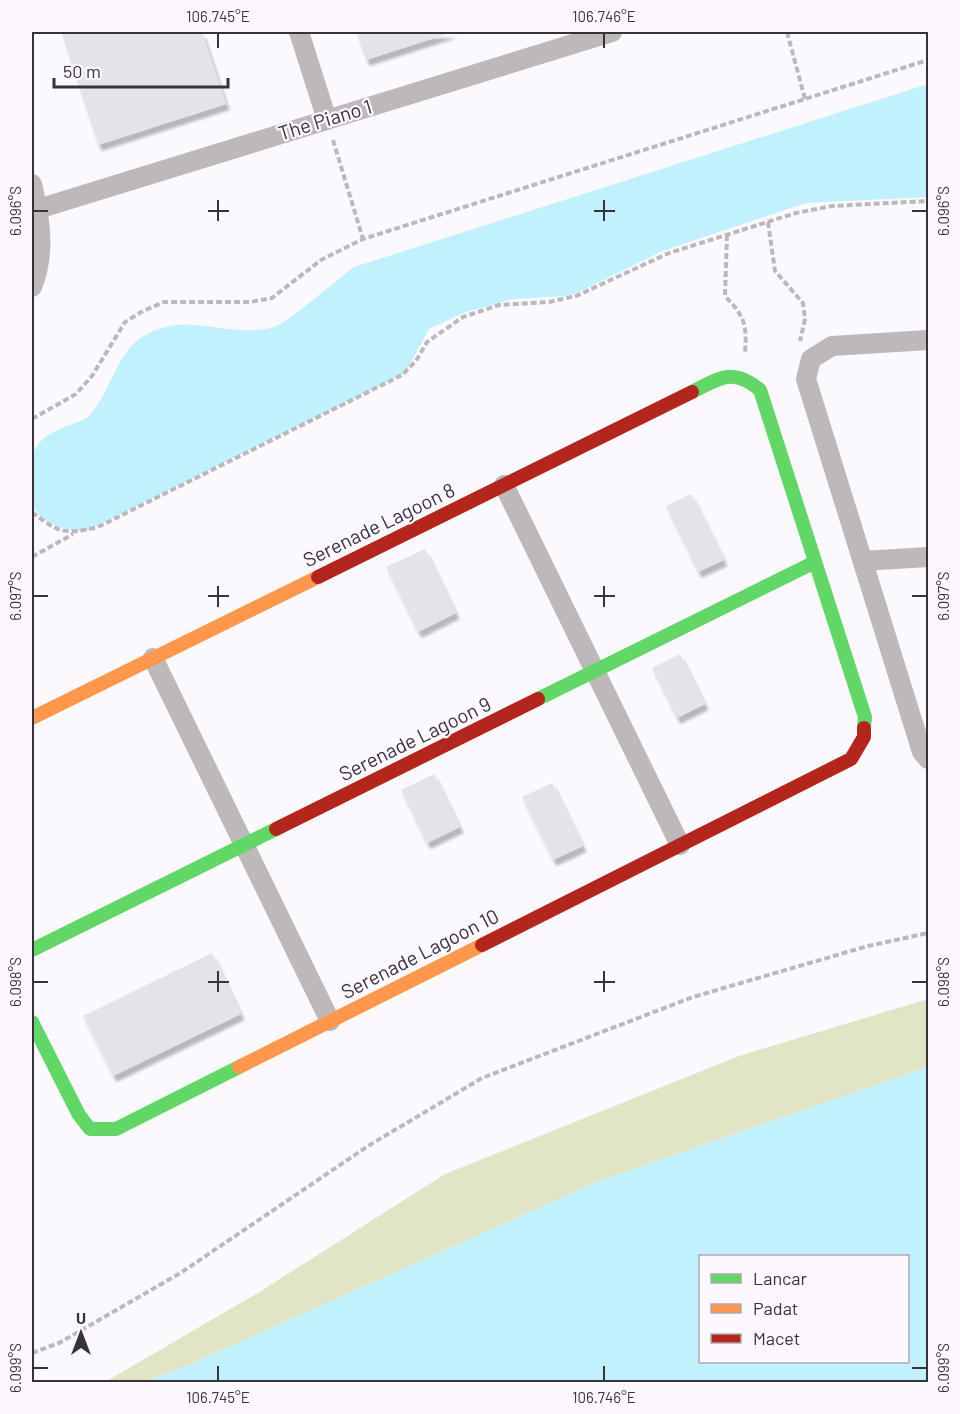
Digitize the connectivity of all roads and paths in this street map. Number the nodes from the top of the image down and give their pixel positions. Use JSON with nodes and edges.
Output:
{"nodes":[{"id":1,"x":299,"y":32,"type":"edge"},
{"id":2,"x":612,"y":32,"type":"edge"},
{"id":3,"x":787,"y":32,"type":"edge"},
{"id":4,"x":928,"y":60,"type":"edge"},
{"id":5,"x":805,"y":99,"type":"junction"},
{"id":6,"x":327,"y":120,"type":"junction"},
{"id":7,"x":32,"y":184,"type":"edge"},
{"id":8,"x":928,"y":201,"type":"edge"},
{"id":9,"x":38,"y":209,"type":"junction"},
{"id":10,"x":768,"y":222,"type":"junction"},
{"id":11,"x":727,"y":235,"type":"junction"},
{"id":12,"x":363,"y":239,"type":"junction"},
{"id":13,"x":32,"y":287,"type":"edge"},
{"id":14,"x":928,"y":340,"type":"edge"},
{"id":15,"x":811,"y":359,"type":"junction"},
{"id":16,"x":746,"y":378,"type":"junction"},
{"id":17,"x":32,"y":419,"type":"edge"},
{"id":18,"x":504,"y":485,"type":"junction"},
{"id":19,"x":32,"y":512,"type":"edge"},
{"id":20,"x":74,"y":533,"type":"junction"},
{"id":21,"x":32,"y":557,"type":"edge"},
{"id":22,"x":928,"y":557,"type":"edge"},
{"id":23,"x":863,"y":561,"type":"junction"},
{"id":24,"x":815,"y":562,"type":"junction"},
{"id":25,"x":153,"y":658,"type":"junction"},
{"id":26,"x":595,"y":671,"type":"junction"},
{"id":27,"x":32,"y":718,"type":"edge"},
{"id":28,"x":928,"y":759,"type":"edge"},
{"id":29,"x":244,"y":845,"type":"junction"},
{"id":30,"x":680,"y":845,"type":"junction"},
{"id":31,"x":928,"y":933,"type":"edge"},
{"id":32,"x":32,"y":950,"type":"edge"},
{"id":33,"x":330,"y":1021,"type":"junction"},
{"id":34,"x":32,"y":1022,"type":"edge"},
{"id":35,"x":38,"y":1047,"type":"edge"},
{"id":36,"x":32,"y":1353,"type":"edge"}],
"edges":[{"from":1,"to":6,"type":"street"},
{"from":2,"to":6,"type":"street","name":"The Piano 1"},
{"from":3,"to":5,"type":"path"},
{"from":4,"to":5,"type":"path"},
{"from":5,"to":12,"type":"path"},
{"from":6,"to":9,"type":"street","name":"The Piano 1"},
{"from":6,"to":12,"type":"path"},
{"from":7,"to":9,"type":"street"},
{"from":8,"to":10,"type":"path"},
{"from":9,"to":13,"type":"street"},
{"from":10,"to":11,"type":"path"},
{"from":10,"to":15,"type":"path"},
{"from":11,"to":16,"type":"path"},
{"from":11,"to":20,"type":"path"},
{"from":12,"to":17,"type":"path"},
{"from":14,"to":15,"type":"street"},
{"from":15,"to":23,"type":"street"},
{"from":16,"to":18,"type":"street","name":"Serenade Lagoon 8"},
{"from":16,"to":24,"type":"street"},
{"from":18,"to":25,"type":"street","name":"Serenade Lagoon 8"},
{"from":18,"to":26,"type":"street"},
{"from":19,"to":20,"type":"path"},
{"from":20,"to":21,"type":"path"},
{"from":22,"to":23,"type":"street"},
{"from":23,"to":28,"type":"street"},
{"from":24,"to":26,"type":"street","name":"Serenade Lagoon 9"},
{"from":24,"to":30,"type":"street","name":"Serenade Lagoon 10"},
{"from":25,"to":27,"type":"street","name":"Serenade Lagoon 8"},
{"from":25,"to":29,"type":"street"},
{"from":26,"to":29,"type":"street","name":"Serenade Lagoon 9"},
{"from":26,"to":30,"type":"street"},
{"from":29,"to":32,"type":"street","name":"Serenade Lagoon 9"},
{"from":29,"to":33,"type":"street"},
{"from":30,"to":33,"type":"street","name":"Serenade Lagoon 10"},
{"from":31,"to":36,"type":"path"},
{"from":33,"to":35,"type":"street","name":"Serenade Lagoon 10"},
{"from":34,"to":35,"type":"street","name":"Serenade Lagoon 10"}]}
